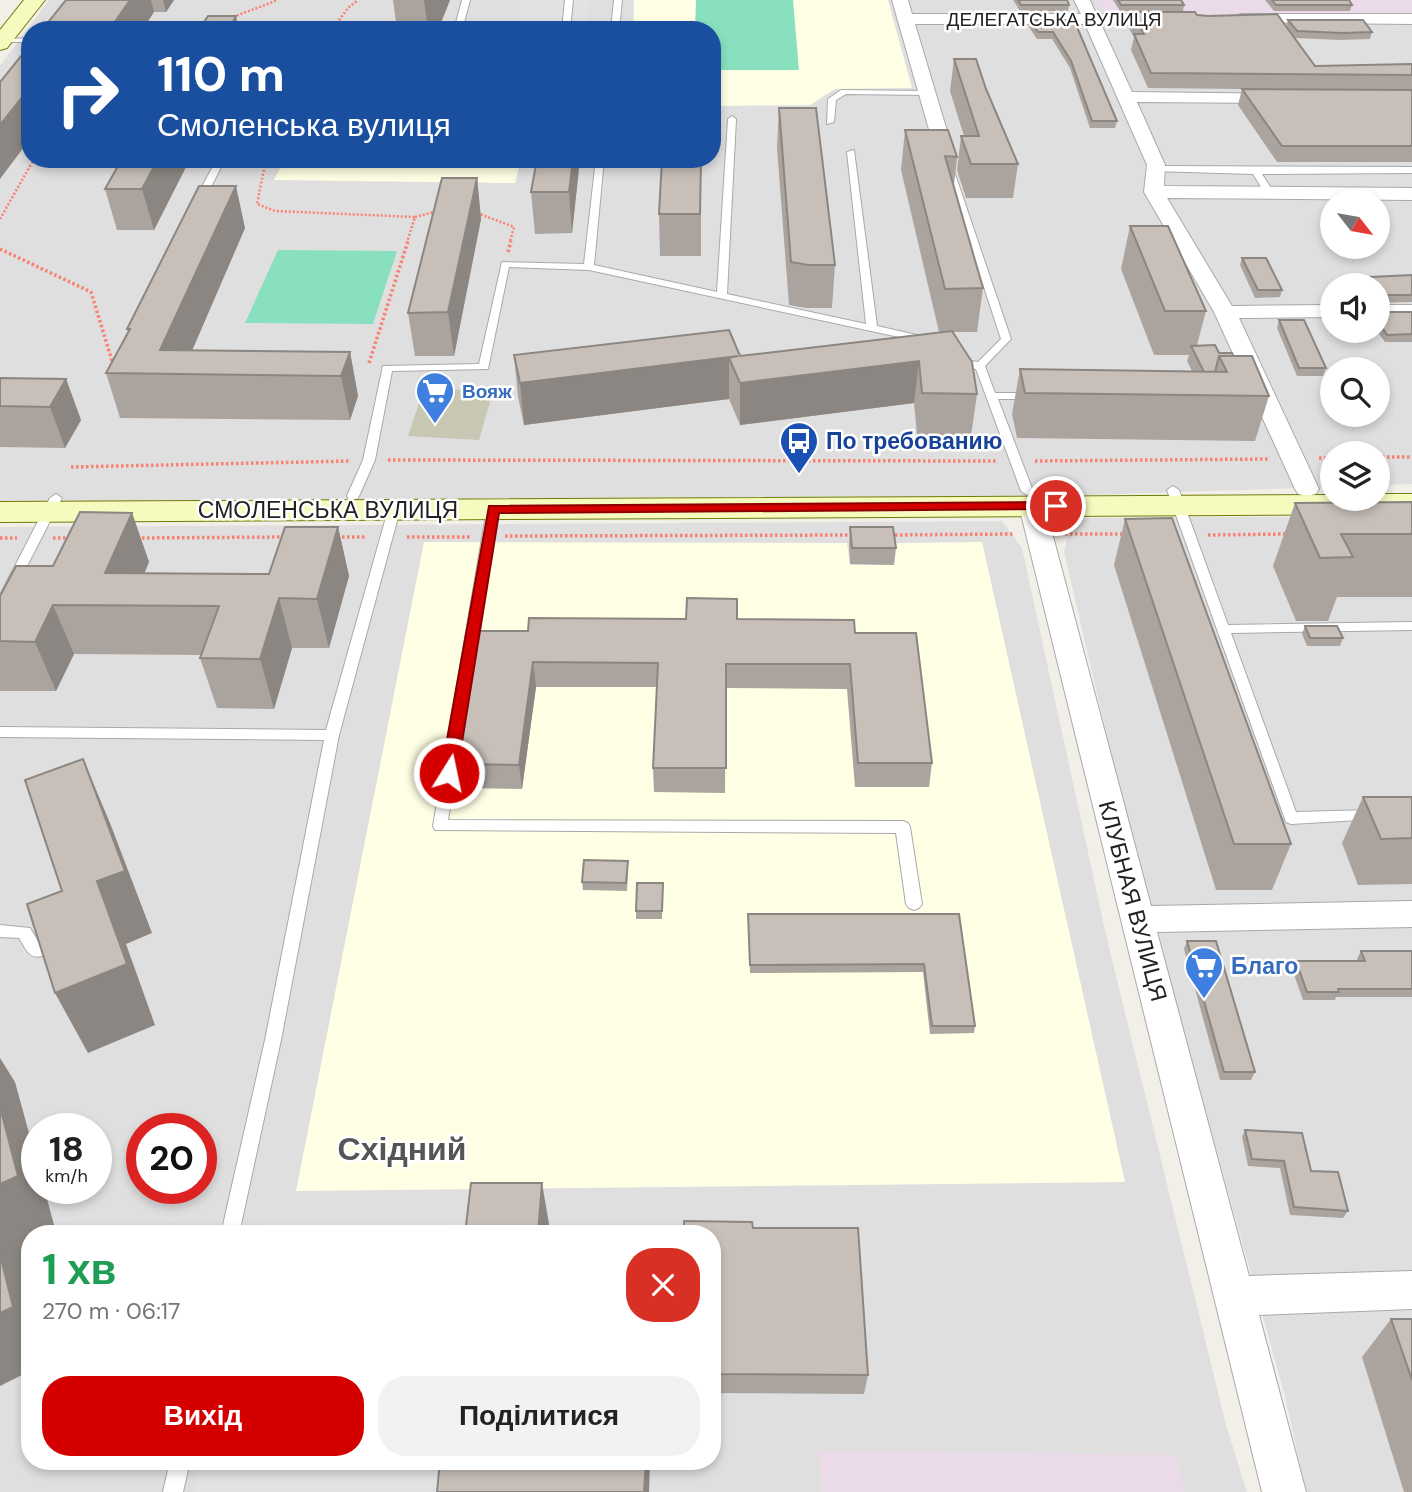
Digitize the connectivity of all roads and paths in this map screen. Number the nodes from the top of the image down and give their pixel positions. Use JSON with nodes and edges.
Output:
{"nodes":[{"id":1,"x":10,"y":0,"type":"edge"},
{"id":2,"x":35,"y":0,"type":"edge"},
{"id":3,"x":278,"y":0,"type":"edge"},
{"id":4,"x":358,"y":0,"type":"edge"},
{"id":5,"x":467,"y":0,"type":"edge"},
{"id":6,"x":569,"y":0,"type":"edge"},
{"id":7,"x":618,"y":0,"type":"edge"},
{"id":8,"x":900,"y":0,"type":"edge"},
{"id":9,"x":1086,"y":9,"type":"edge"},
{"id":10,"x":0,"y":12,"type":"edge"},
{"id":11,"x":232,"y":18,"type":"edge"},
{"id":12,"x":905,"y":19,"type":"junction"},
{"id":13,"x":1184,"y":19,"type":"edge"},
{"id":14,"x":1224,"y":19,"type":"edge"},
{"id":15,"x":1412,"y":19,"type":"edge"},
{"id":16,"x":339,"y":21,"type":"edge"},
{"id":17,"x":461,"y":21,"type":"edge"},
{"id":18,"x":567,"y":21,"type":"edge"},
{"id":19,"x":616,"y":21,"type":"edge"},
{"id":20,"x":21,"y":41,"type":"edge"},
{"id":21,"x":1,"y":42,"type":"edge"},
{"id":22,"x":927,"y":93,"type":"junction"},
{"id":23,"x":1127,"y":97,"type":"junction"},
{"id":24,"x":1304,"y":98,"type":"edge"},
{"id":25,"x":732,"y":119,"type":"dead end"},
{"id":26,"x":831,"y":122,"type":"dead end"},
{"id":27,"x":851,"y":152,"type":"dead end"},
{"id":28,"x":947,"y":161,"type":"joint"},
{"id":29,"x":29,"y":168,"type":"edge"},
{"id":30,"x":216,"y":168,"type":"edge"},
{"id":31,"x":264,"y":168,"type":"edge"},
{"id":32,"x":599,"y":168,"type":"edge"},
{"id":33,"x":1156,"y":169,"type":"junction"},
{"id":34,"x":1412,"y":170,"type":"edge"},
{"id":35,"x":1256,"y":171,"type":"junction"},
{"id":36,"x":1154,"y":192,"type":"junction"},
{"id":37,"x":1269,"y":193,"type":"junction"},
{"id":38,"x":1412,"y":194,"type":"edge"},
{"id":39,"x":447,"y":209,"type":"edge"},
{"id":40,"x":469,"y":211,"type":"edge"},
{"id":41,"x":192,"y":214,"type":"edge"},
{"id":42,"x":1,"y":217,"type":"edge"},
{"id":43,"x":415,"y":217,"type":"junction"},
{"id":44,"x":0,"y":249,"type":"edge"},
{"id":45,"x":505,"y":264,"type":"junction"},
{"id":46,"x":589,"y":267,"type":"junction"},
{"id":47,"x":722,"y":296,"type":"junction"},
{"id":48,"x":1320,"y":311,"type":"edge"},
{"id":49,"x":1390,"y":311,"type":"edge"},
{"id":50,"x":1412,"y":311,"type":"edge"},
{"id":51,"x":1225,"y":312,"type":"junction"},
{"id":52,"x":872,"y":328,"type":"junction"},
{"id":53,"x":915,"y":352,"type":"edge"},
{"id":54,"x":938,"y":359,"type":"edge"},
{"id":55,"x":979,"y":366,"type":"junction"},
{"id":56,"x":387,"y":368,"type":"junction"},
{"id":57,"x":116,"y":371,"type":"edge"},
{"id":58,"x":991,"y":396,"type":"junction"},
{"id":59,"x":1046,"y":396,"type":"edge"},
{"id":60,"x":1390,"y":457,"type":"edge"},
{"id":61,"x":1412,"y":457,"type":"edge"},
{"id":62,"x":1294,"y":458,"type":"junction"},
{"id":63,"x":1320,"y":458,"type":"edge"},
{"id":64,"x":369,"y":460,"type":"junction"},
{"id":65,"x":71,"y":467,"type":"dead end"},
{"id":66,"x":1319,"y":489,"type":"edge"},
{"id":67,"x":1390,"y":489,"type":"edge"},
{"id":68,"x":1412,"y":489,"type":"edge"},
{"id":69,"x":353,"y":496,"type":"junction"},
{"id":70,"x":0,"y":497,"type":"edge"},
{"id":71,"x":1028,"y":498,"type":"junction"},
{"id":72,"x":1412,"y":504,"type":"edge"},
{"id":73,"x":1180,"y":510,"type":"junction"},
{"id":74,"x":0,"y":512,"type":"edge"},
{"id":75,"x":47,"y":516,"type":"junction"},
{"id":76,"x":391,"y":523,"type":"junction"},
{"id":77,"x":491,"y":523,"type":"junction"},
{"id":78,"x":1137,"y":534,"type":"edge"},
{"id":79,"x":1300,"y":534,"type":"edge"},
{"id":80,"x":859,"y":535,"type":"edge"},
{"id":81,"x":887,"y":535,"type":"edge"},
{"id":82,"x":293,"y":537,"type":"edge"},
{"id":83,"x":333,"y":537,"type":"edge"},
{"id":84,"x":0,"y":538,"type":"edge"},
{"id":85,"x":76,"y":538,"type":"edge"},
{"id":86,"x":130,"y":538,"type":"edge"},
{"id":87,"x":0,"y":607,"type":"edge"},
{"id":88,"x":1412,"y":626,"type":"edge"},
{"id":89,"x":1223,"y":628,"type":"junction"},
{"id":90,"x":0,"y":732,"type":"edge"},
{"id":91,"x":332,"y":735,"type":"junction"},
{"id":92,"x":1385,"y":815,"type":"edge"},
{"id":93,"x":915,"y":904,"type":"dead end"},
{"id":94,"x":1412,"y":914,"type":"edge"},
{"id":95,"x":1138,"y":919,"type":"junction"},
{"id":96,"x":0,"y":931,"type":"edge"},
{"id":97,"x":36,"y":951,"type":"edge"},
{"id":98,"x":232,"y":1225,"type":"edge"},
{"id":99,"x":1412,"y":1290,"type":"edge"},
{"id":100,"x":1234,"y":1296,"type":"junction"},
{"id":101,"x":178,"y":1470,"type":"edge"},
{"id":102,"x":173,"y":1492,"type":"edge"},
{"id":103,"x":1284,"y":1492,"type":"edge"}],
"edges":[{"from":1,"to":10,"type":"street"},
{"from":2,"to":21,"type":"street"},
{"from":3,"to":11,"type":"path"},
{"from":4,"to":16,"type":"path"},
{"from":5,"to":17,"type":"lane"},
{"from":6,"to":18,"type":"lane"},
{"from":7,"to":19,"type":"lane"},
{"from":8,"to":12,"type":"street"},
{"from":9,"to":12,"type":"street","name":"ДЕЛЕГАТСЬКА ВУЛИЦЯ"},
{"from":9,"to":13,"type":"street","name":"ДЕЛЕГАТСЬКА ВУЛИЦЯ"},
{"from":9,"to":23,"type":"street"},
{"from":12,"to":22,"type":"street"},
{"from":14,"to":15,"type":"street"},
{"from":20,"to":21,"type":"lane"},
{"from":22,"to":26,"type":"lane"},
{"from":22,"to":28,"type":"street"},
{"from":23,"to":24,"type":"street"},
{"from":23,"to":33,"type":"street"},
{"from":25,"to":47,"type":"lane"},
{"from":27,"to":52,"type":"lane"},
{"from":28,"to":55,"type":"lane"},
{"from":29,"to":42,"type":"path"},
{"from":30,"to":41,"type":"lane"},
{"from":31,"to":43,"type":"path"},
{"from":32,"to":46,"type":"lane"},
{"from":33,"to":35,"type":"lane"},
{"from":33,"to":36,"type":"street"},
{"from":34,"to":35,"type":"lane"},
{"from":35,"to":37,"type":"lane"},
{"from":36,"to":37,"type":"street"},
{"from":36,"to":51,"type":"street"},
{"from":37,"to":38,"type":"street"},
{"from":39,"to":43,"type":"path"},
{"from":40,"to":45,"type":"path"},
{"from":43,"to":56,"type":"path"},
{"from":44,"to":57,"type":"path"},
{"from":45,"to":46,"type":"lane"},
{"from":45,"to":56,"type":"lane"},
{"from":46,"to":47,"type":"lane"},
{"from":47,"to":52,"type":"lane"},
{"from":48,"to":51,"type":"street"},
{"from":49,"to":50,"type":"street"},
{"from":51,"to":62,"type":"street"},
{"from":52,"to":53,"type":"lane"},
{"from":54,"to":55,"type":"lane"},
{"from":55,"to":58,"type":"lane"},
{"from":56,"to":64,"type":"lane"},
{"from":58,"to":59,"type":"lane"},
{"from":58,"to":71,"type":"lane"},
{"from":60,"to":61,"type":"path"},
{"from":62,"to":63,"type":"path"},
{"from":62,"to":66,"type":"street"},
{"from":62,"to":71,"type":"path"},
{"from":64,"to":65,"type":"path"},
{"from":64,"to":69,"type":"lane"},
{"from":64,"to":71,"type":"path"},
{"from":66,"to":73,"type":"street","name":"СМОЛЕНСЬКА ВУЛИЦЯ"},
{"from":67,"to":68,"type":"street"},
{"from":69,"to":71,"type":"street","name":"СМОЛЕНСЬКА ВУЛИЦЯ"},
{"from":69,"to":75,"type":"street","name":"СМОЛЕНСЬКА ВУЛИЦЯ"},
{"from":70,"to":75,"type":"street","name":"СМОЛЕНСЬКА ВУЛИЦЯ"},
{"from":71,"to":73,"type":"street","name":"СМОЛЕНСЬКА ВУЛИЦЯ"},
{"from":71,"to":77,"type":"street","name":"СМОЛЕНСЬКА ВУЛИЦЯ"},
{"from":71,"to":78,"type":"path"},
{"from":71,"to":81,"type":"path"},
{"from":71,"to":95,"type":"street","name":"КЛУБНАЯ ВУЛИЦЯ"},
{"from":72,"to":73,"type":"street","name":"СМОЛЕНСЬКА ВУЛИЦЯ"},
{"from":73,"to":79,"type":"path"},
{"from":73,"to":89,"type":"lane"},
{"from":74,"to":75,"type":"street","name":"СМОЛЕНСЬКА ВУЛИЦЯ"},
{"from":75,"to":76,"type":"street","name":"СМОЛЕНСЬКА ВУЛИЦЯ"},
{"from":75,"to":84,"type":"path"},
{"from":75,"to":85,"type":"path"},
{"from":75,"to":87,"type":"lane"},
{"from":76,"to":77,"type":"street","name":"СМОЛЕНСЬКА ВУЛИЦЯ"},
{"from":76,"to":77,"type":"path"},
{"from":76,"to":83,"type":"path"},
{"from":76,"to":91,"type":"lane"},
{"from":77,"to":80,"type":"path"},
{"from":77,"to":93,"type":"lane"},
{"from":82,"to":86,"type":"path"},
{"from":88,"to":89,"type":"lane"},
{"from":89,"to":92,"type":"lane"},
{"from":90,"to":91,"type":"lane"},
{"from":91,"to":98,"type":"lane"},
{"from":94,"to":95,"type":"street"},
{"from":95,"to":100,"type":"street","name":"КЛУБНАЯ ВУЛИЦЯ"},
{"from":96,"to":97,"type":"lane"},
{"from":99,"to":100,"type":"street"},
{"from":100,"to":103,"type":"street","name":"КЛУБНАЯ ВУЛИЦЯ"},
{"from":101,"to":102,"type":"lane"}]}
